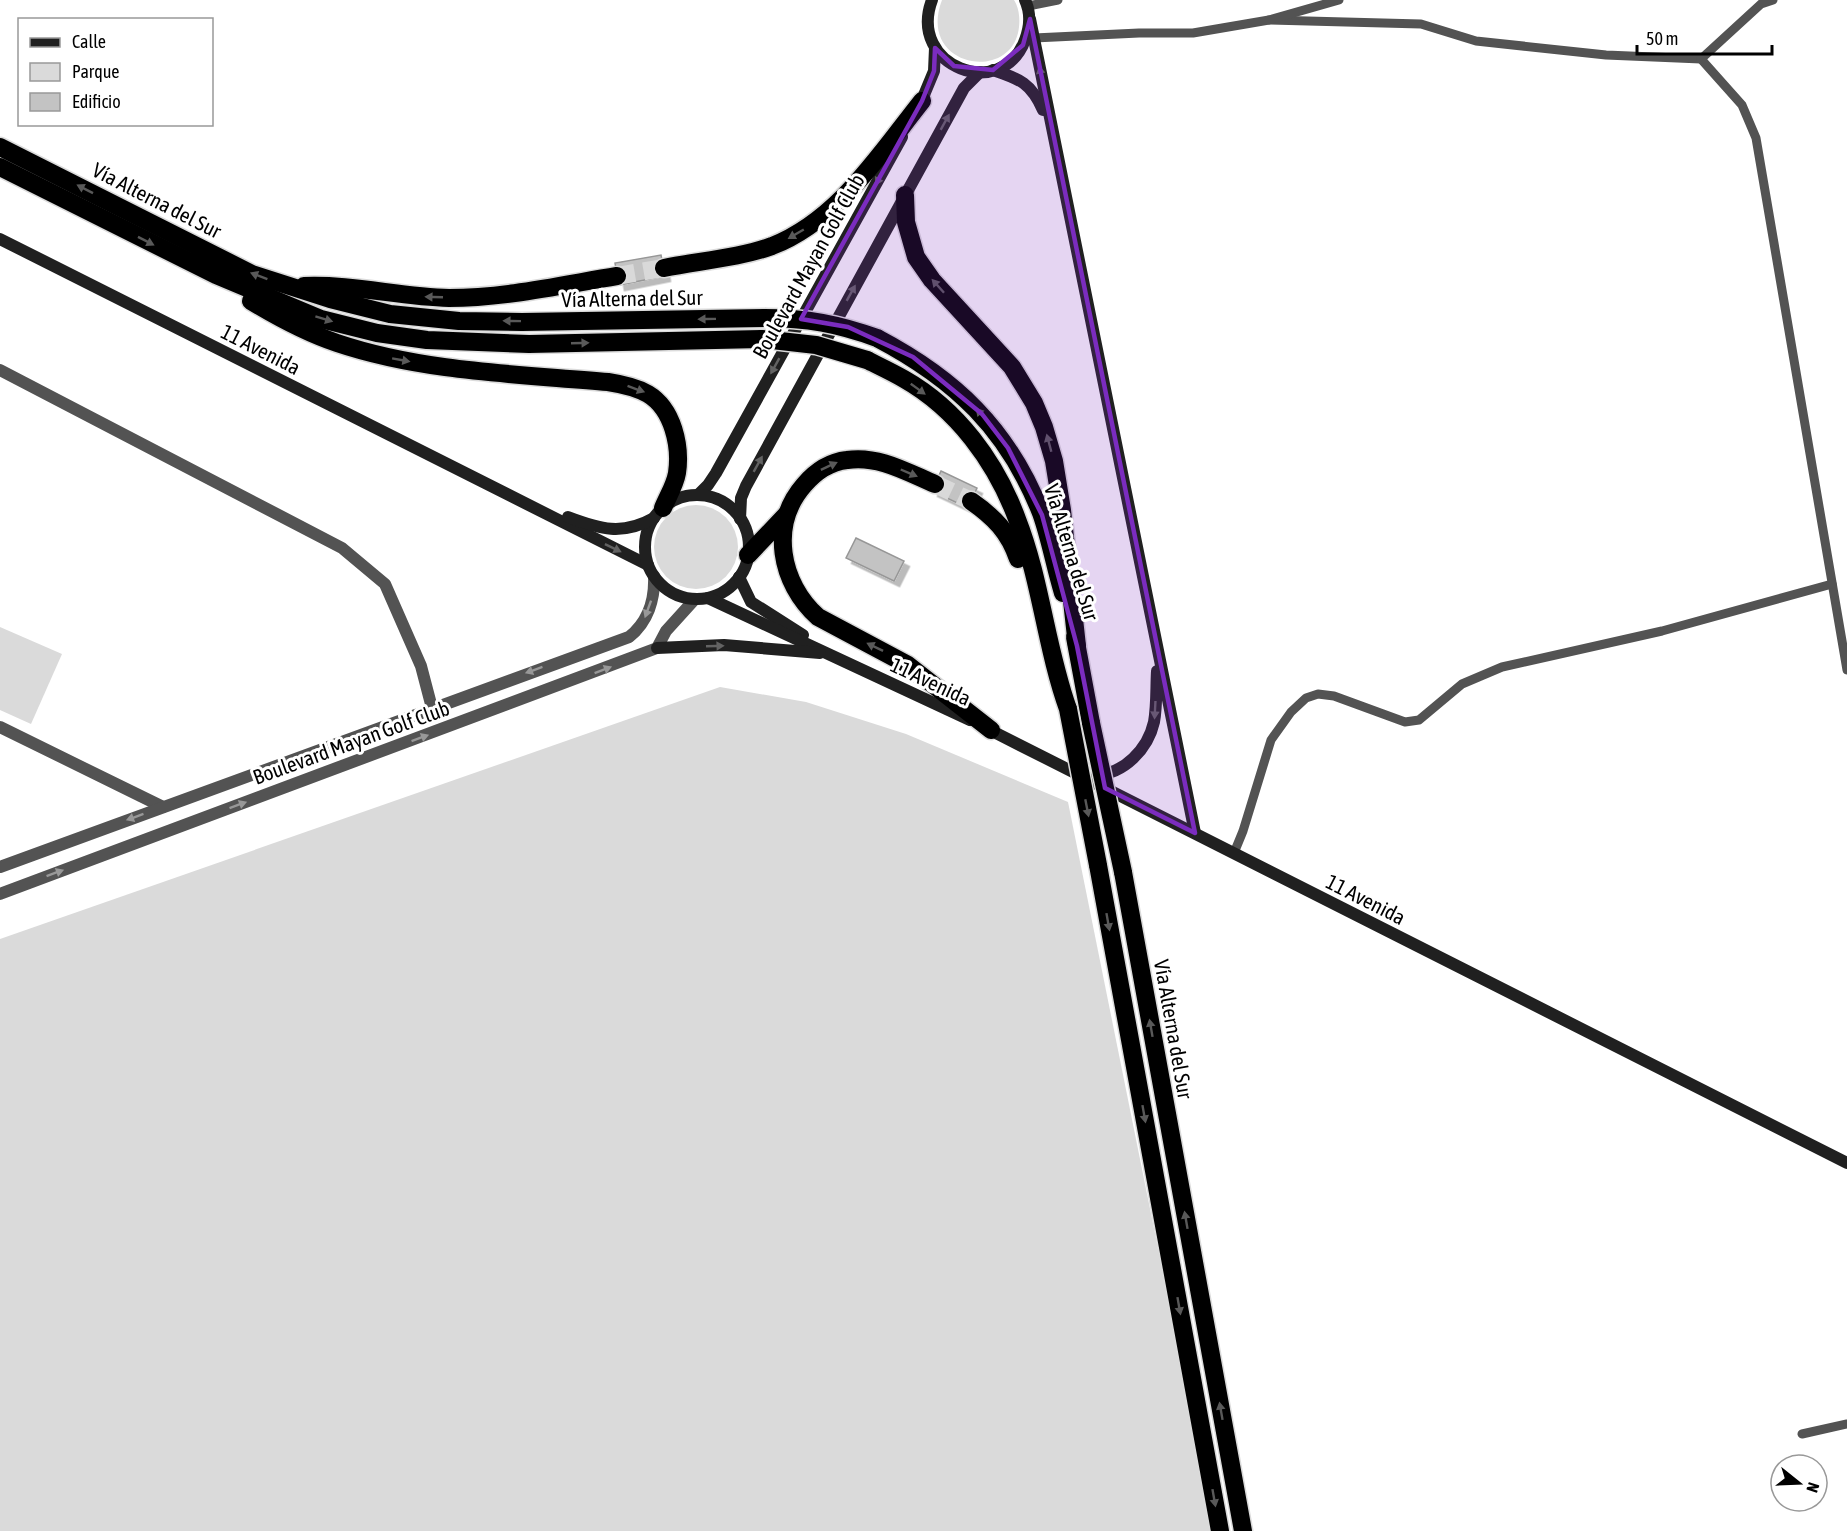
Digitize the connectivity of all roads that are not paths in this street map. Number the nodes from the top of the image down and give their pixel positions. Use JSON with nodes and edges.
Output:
{"nodes":[{"id":1,"x":932,"y":0,"type":"edge"},
{"id":2,"x":1058,"y":0,"type":"edge"},
{"id":3,"x":1339,"y":0,"type":"edge"},
{"id":4,"x":1773,"y":0,"type":"edge"},
{"id":5,"x":1026,"y":3,"type":"edge"},
{"id":6,"x":1030,"y":20,"type":"junction"},
{"id":7,"x":1269,"y":20,"type":"junction"},
{"id":8,"x":1034,"y":38,"type":"junction"},
{"id":9,"x":935,"y":48,"type":"junction"},
{"id":10,"x":1701,"y":59,"type":"junction"},
{"id":11,"x":993,"y":70,"type":"junction"},
{"id":12,"x":980,"y":72,"type":"junction"},
{"id":13,"x":922,"y":101,"type":"junction"},
{"id":14,"x":1053,"y":130,"type":"junction"},
{"id":15,"x":0,"y":147,"type":"edge"},
{"id":16,"x":0,"y":167,"type":"edge"},
{"id":17,"x":905,"y":195,"type":"junction"},
{"id":18,"x":0,"y":239,"type":"edge"},
{"id":19,"x":664,"y":268,"type":"tunnel mouth"},
{"id":20,"x":216,"y":275,"type":"junction"},
{"id":21,"x":617,"y":276,"type":"tunnel mouth"},
{"id":22,"x":289,"y":287,"type":"junction"},
{"id":23,"x":0,"y":370,"type":"edge"},
{"id":24,"x":935,"y":484,"type":"tunnel mouth"},
{"id":25,"x":505,"y":494,"type":"junction"},
{"id":26,"x":698,"y":495,"type":"junction"},
{"id":27,"x":971,"y":501,"type":"tunnel mouth"},
{"id":28,"x":659,"y":512,"type":"junction"},
{"id":29,"x":786,"y":515,"type":"junction"},
{"id":30,"x":740,"y":519,"type":"junction"},
{"id":31,"x":748,"y":555,"type":"junction"},
{"id":32,"x":651,"y":570,"type":"junction"},
{"id":33,"x":739,"y":578,"type":"junction"},
{"id":34,"x":1832,"y":584,"type":"junction"},
{"id":35,"x":702,"y":598,"type":"junction"},
{"id":36,"x":1077,"y":646,"type":"junction"},
{"id":37,"x":657,"y":648,"type":"junction"},
{"id":38,"x":1157,"y":652,"type":"junction"},
{"id":39,"x":829,"y":654,"type":"junction"},
{"id":40,"x":1847,"y":670,"type":"edge"},
{"id":41,"x":866,"y":672,"type":"junction"},
{"id":42,"x":1065,"y":702,"type":"junction"},
{"id":43,"x":432,"y":708,"type":"junction"},
{"id":44,"x":0,"y":727,"type":"edge"},
{"id":45,"x":991,"y":730,"type":"junction"},
{"id":46,"x":1078,"y":774,"type":"junction"},
{"id":47,"x":163,"y":807,"type":"junction"},
{"id":48,"x":1195,"y":833,"type":"junction"},
{"id":49,"x":1234,"y":853,"type":"junction"},
{"id":50,"x":0,"y":867,"type":"edge"},
{"id":51,"x":0,"y":894,"type":"edge"},
{"id":52,"x":1847,"y":1163,"type":"edge"},
{"id":53,"x":1847,"y":1424,"type":"edge"},
{"id":54,"x":1802,"y":1434,"type":"dead end"},
{"id":55,"x":1220,"y":1531,"type":"edge"},
{"id":56,"x":1243,"y":1531,"type":"edge"}],
"edges":[{"from":1,"to":9,"type":"main road","name":"Boulevard Mayan Golf Club"},
{"from":2,"to":5,"type":"lane"},
{"from":3,"to":7,"type":"lane"},
{"from":4,"to":10,"type":"lane"},
{"from":5,"to":6,"type":"main road"},
{"from":6,"to":8,"type":"main road"},
{"from":6,"to":11,"type":"main road"},
{"from":7,"to":8,"type":"lane"},
{"from":7,"to":10,"type":"lane"},
{"from":14,"to":8,"type":"main road","one_way":true},
{"from":9,"to":12,"type":"main road"},
{"from":9,"to":13,"type":"main road","name":"Boulevard Mayan Golf Club"},
{"from":10,"to":34,"type":"lane"},
{"from":11,"to":12,"type":"main road"},
{"from":11,"to":14,"type":"main road"},
{"from":17,"to":12,"type":"main road","one_way":true},
{"from":13,"to":19,"type":"highway","one_way":true},
{"from":13,"to":26,"type":"main road","name":"Boulevard Mayan Golf Club","one_way":true},
{"from":14,"to":38,"type":"main road"},
{"from":22,"to":15,"type":"highway","name":"Vía Alterna del Sur","one_way":true},
{"from":16,"to":20,"type":"highway","name":"Vía Alterna del Sur","one_way":true},
{"from":30,"to":17,"type":"main road","one_way":true},
{"from":36,"to":17,"type":"highway","one_way":true},
{"from":18,"to":25,"type":"main road","name":"11 Avenida"},
{"from":20,"to":28,"type":"highway","one_way":true},
{"from":20,"to":42,"type":"highway","name":"Vía Alterna del Sur","one_way":true,"bridge":true},
{"from":21,"to":22,"type":"highway","one_way":true},
{"from":36,"to":22,"type":"highway","name":"Vía Alterna del Sur","one_way":true,"bridge":true},
{"from":23,"to":43,"type":"street"},
{"from":29,"to":24,"type":"highway","one_way":true},
{"from":25,"to":28,"type":"main road","name":"11 Avenida"},
{"from":25,"to":32,"type":"main road","name":"11 Avenida","one_way":true},
{"from":26,"to":28,"type":"main road"},
{"from":26,"to":30,"type":"main road"},
{"from":27,"to":42,"type":"highway"},
{"from":28,"to":32,"type":"main road"},
{"from":29,"to":31,"type":"highway"},
{"from":45,"to":29,"type":"highway","one_way":true},
{"from":30,"to":31,"type":"main road"},
{"from":31,"to":33,"type":"main road"},
{"from":32,"to":35,"type":"main road"},
{"from":32,"to":43,"type":"street","name":"Boulevard Mayan Golf Club","one_way":true},
{"from":33,"to":35,"type":"main road"},
{"from":33,"to":41,"type":"main road","name":"11 Avenida"},
{"from":34,"to":40,"type":"lane"},
{"from":34,"to":49,"type":"lane"},
{"from":35,"to":37,"type":"street"},
{"from":35,"to":39,"type":"main road","name":"11 Avenida"},
{"from":56,"to":36,"type":"highway","name":"Vía Alterna del Sur","one_way":true,"bridge":true},
{"from":37,"to":39,"type":"main road","one_way":true},
{"from":51,"to":37,"type":"street","name":"Boulevard Mayan Golf Club","one_way":true},
{"from":38,"to":46,"type":"main road","one_way":true},
{"from":38,"to":48,"type":"main road"},
{"from":39,"to":41,"type":"main road","name":"11 Avenida"},
{"from":41,"to":45,"type":"main road","name":"11 Avenida"},
{"from":42,"to":55,"type":"highway","name":"Vía Alterna del Sur","one_way":true,"bridge":true},
{"from":43,"to":47,"type":"street","name":"Boulevard Mayan Golf Club"},
{"from":44,"to":47,"type":"street"},
{"from":45,"to":46,"type":"main road","name":"11 Avenida"},
{"from":46,"to":48,"type":"main road","name":"11 Avenida"},
{"from":47,"to":50,"type":"street","name":"Boulevard Mayan Golf Club","one_way":true},
{"from":48,"to":49,"type":"main road","name":"11 Avenida"},
{"from":49,"to":52,"type":"main road","name":"11 Avenida"},
{"from":53,"to":54,"type":"lane"}]}
